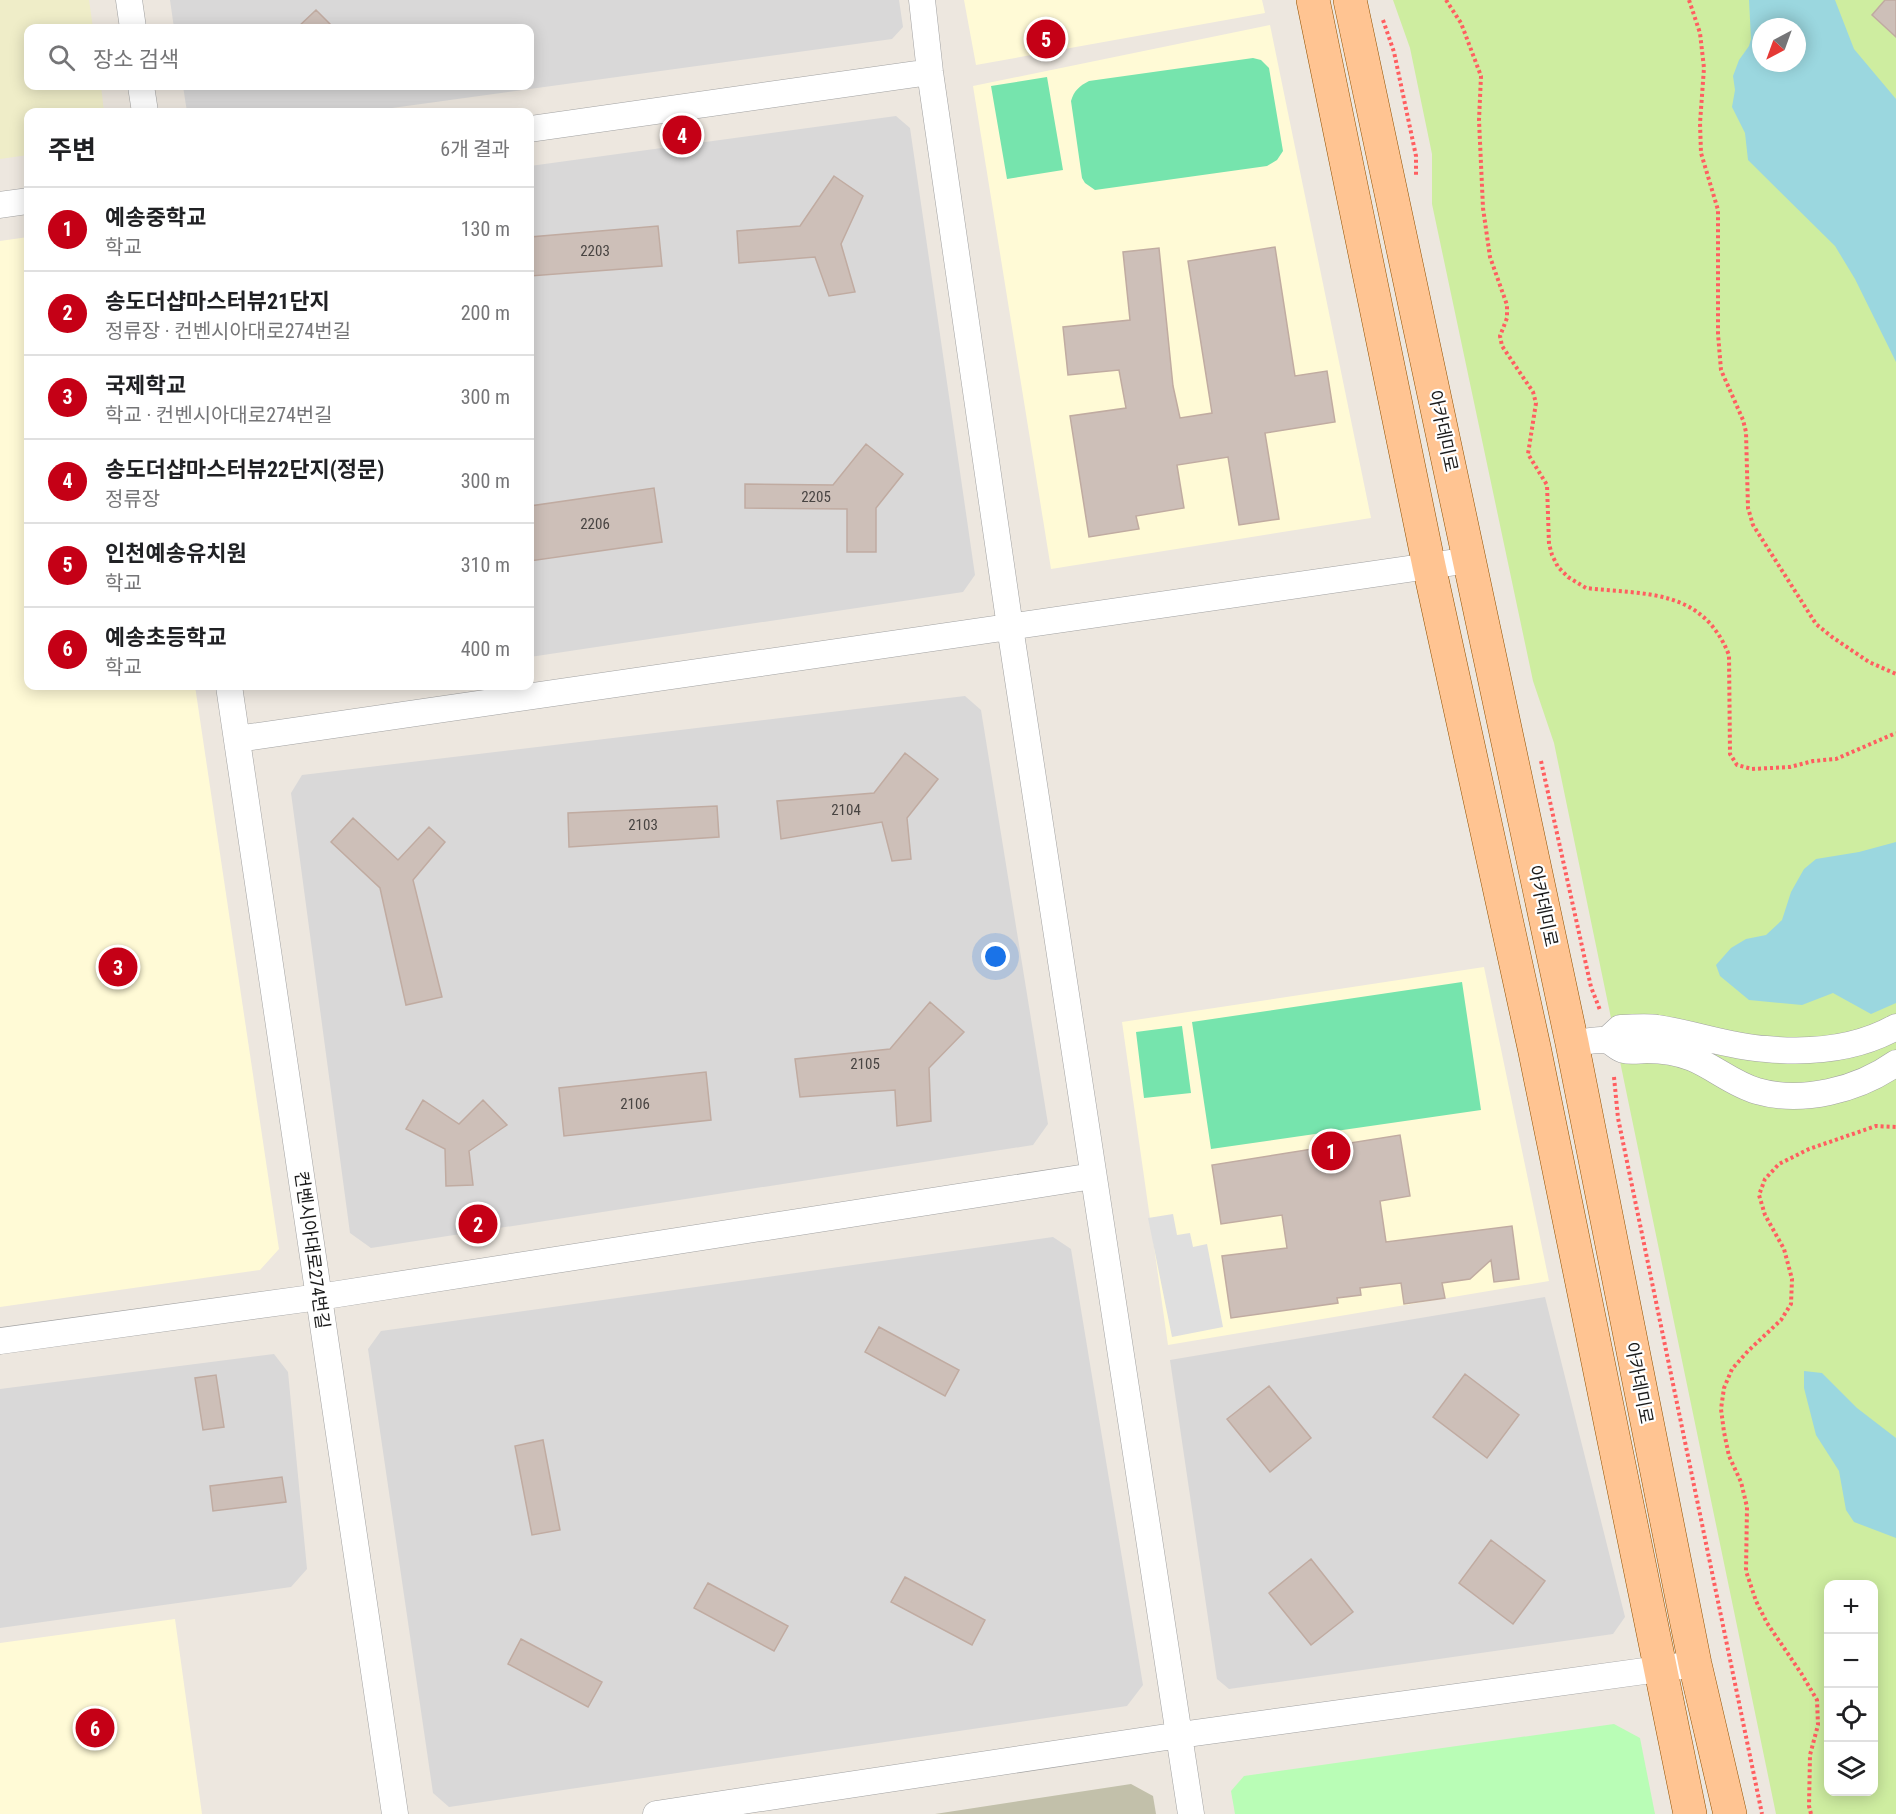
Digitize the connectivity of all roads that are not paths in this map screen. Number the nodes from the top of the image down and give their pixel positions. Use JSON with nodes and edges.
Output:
{"nodes":[{"id":1,"x":129,"y":0,"type":"edge"},
{"id":2,"x":922,"y":0,"type":"edge"},
{"id":3,"x":1313,"y":0,"type":"edge"},
{"id":4,"x":1350,"y":0,"type":"edge"},
{"id":5,"x":132,"y":24,"type":"edge"},
{"id":6,"x":930,"y":72,"type":"junction"},
{"id":7,"x":142,"y":90,"type":"edge"},
{"id":8,"x":144,"y":108,"type":"edge"},
{"id":9,"x":534,"y":128,"type":"edge"},
{"id":10,"x":24,"y":202,"type":"edge"},
{"id":11,"x":0,"y":205,"type":"edge"},
{"id":12,"x":1470,"y":561,"type":"junction"},
{"id":13,"x":1429,"y":567,"type":"junction"},
{"id":14,"x":1011,"y":627,"type":"junction"},
{"id":15,"x":230,"y":690,"type":"edge"},
{"id":16,"x":237,"y":739,"type":"junction"},
{"id":17,"x":1896,"y":1027,"type":"edge"},
{"id":18,"x":1607,"y":1040,"type":"junction"},
{"id":19,"x":1572,"y":1043,"type":"junction"},
{"id":20,"x":1834,"y":1048,"type":"junction"},
{"id":21,"x":1764,"y":1049,"type":"junction"},
{"id":22,"x":1896,"y":1063,"type":"edge"},
{"id":23,"x":1845,"y":1088,"type":"junction"},
{"id":24,"x":1756,"y":1091,"type":"junction"},
{"id":25,"x":1093,"y":1176,"type":"junction"},
{"id":26,"x":319,"y":1297,"type":"junction"},
{"id":27,"x":0,"y":1341,"type":"edge"},
{"id":28,"x":1695,"y":1664,"type":"junction"},
{"id":29,"x":1660,"y":1669,"type":"junction"},
{"id":30,"x":1179,"y":1735,"type":"junction"},
{"id":31,"x":394,"y":1814,"type":"edge"},
{"id":32,"x":656,"y":1814,"type":"edge"},
{"id":33,"x":1191,"y":1814,"type":"edge"},
{"id":34,"x":1690,"y":1814,"type":"edge"},
{"id":35,"x":1730,"y":1814,"type":"edge"}],
"edges":[{"from":1,"to":5,"type":"street"},
{"from":2,"to":6,"type":"street"},
{"from":3,"to":13,"type":"main road","name":"아카데미로"},
{"from":4,"to":12,"type":"main road","name":"아카데미로"},
{"from":6,"to":9,"type":"street"},
{"from":6,"to":14,"type":"street"},
{"from":7,"to":8,"type":"street"},
{"from":10,"to":11,"type":"street"},
{"from":12,"to":13,"type":"street"},
{"from":12,"to":19,"type":"main road","name":"아카데미로"},
{"from":13,"to":14,"type":"street"},
{"from":13,"to":29,"type":"main road","name":"아카데미로"},
{"from":14,"to":16,"type":"street"},
{"from":14,"to":25,"type":"street"},
{"from":15,"to":16,"type":"street","name":"컨벤시아대로274번길"},
{"from":16,"to":26,"type":"street","name":"컨벤시아대로274번길"},
{"from":17,"to":20,"type":"street"},
{"from":18,"to":19,"type":"street"},
{"from":18,"to":21,"type":"street"},
{"from":18,"to":24,"type":"street"},
{"from":19,"to":28,"type":"main road","name":"아카데미로"},
{"from":20,"to":21,"type":"street"},
{"from":20,"to":23,"type":"street"},
{"from":21,"to":24,"type":"street"},
{"from":22,"to":23,"type":"street"},
{"from":23,"to":24,"type":"street"},
{"from":25,"to":26,"type":"street"},
{"from":25,"to":30,"type":"street"},
{"from":26,"to":27,"type":"street"},
{"from":26,"to":31,"type":"street","name":"컨벤시아대로274번길"},
{"from":28,"to":29,"type":"street"},
{"from":28,"to":35,"type":"main road","name":"아카데미로"},
{"from":29,"to":30,"type":"street"},
{"from":29,"to":34,"type":"main road","name":"아카데미로"},
{"from":30,"to":32,"type":"street"},
{"from":30,"to":33,"type":"street"}]}
